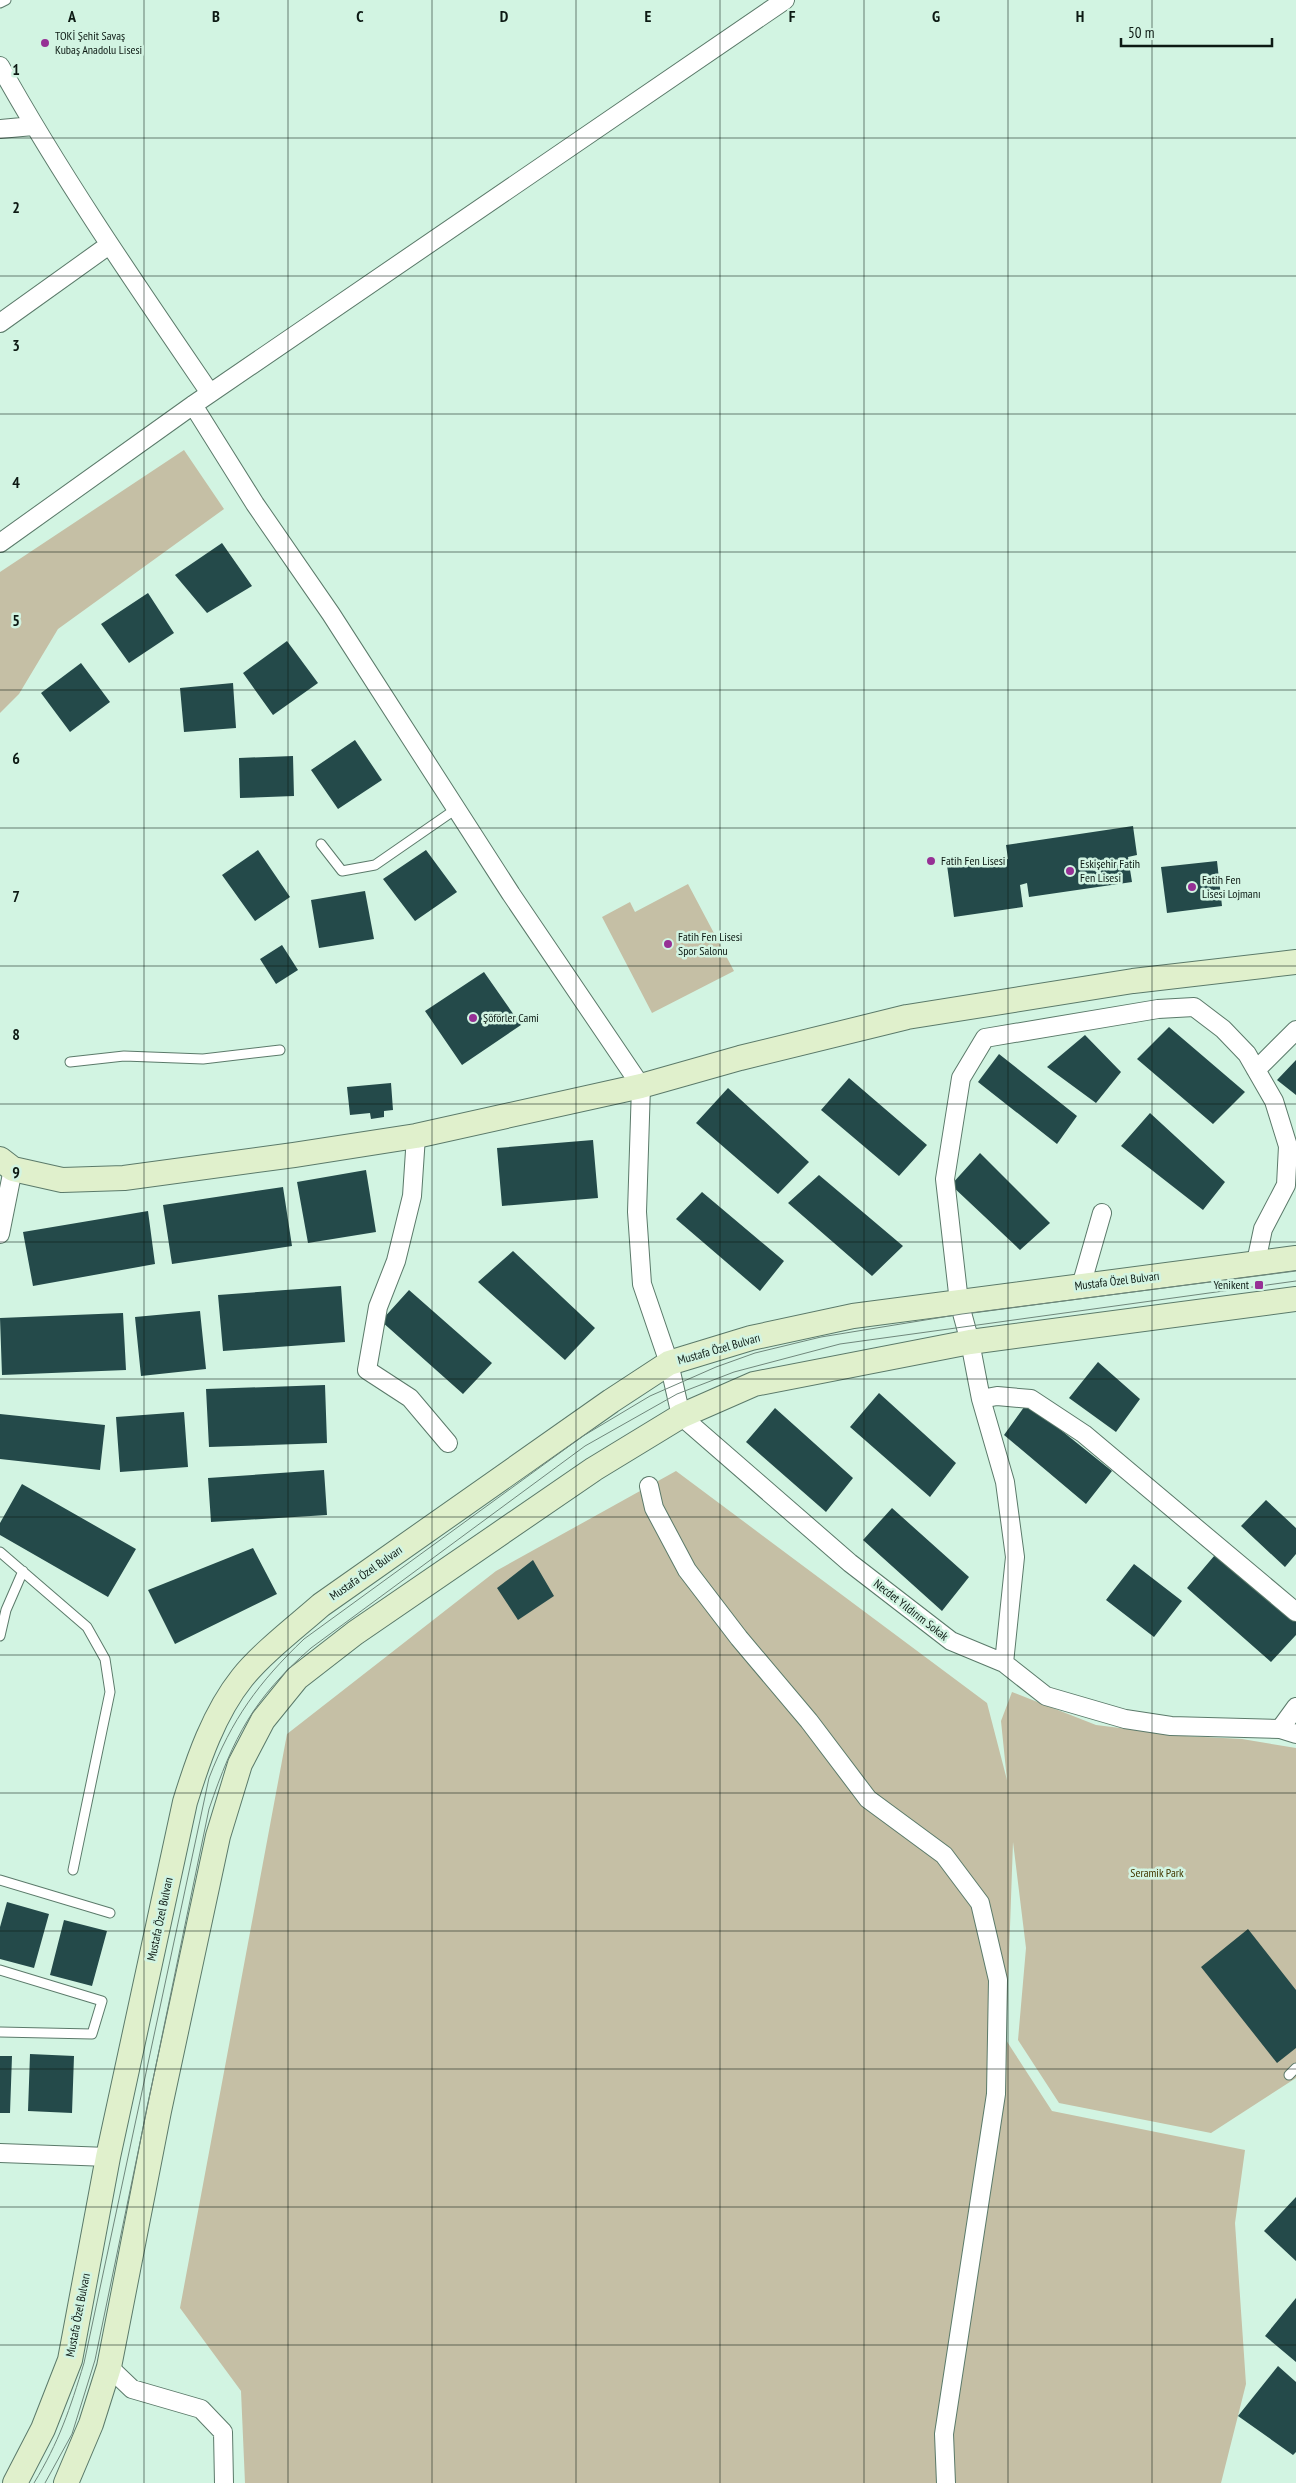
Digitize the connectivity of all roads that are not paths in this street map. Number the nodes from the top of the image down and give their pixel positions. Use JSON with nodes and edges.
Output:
{"nodes":[{"id":1,"x":6,"y":0,"type":"edge"},
{"id":2,"x":785,"y":0,"type":"edge"},
{"id":3,"x":0,"y":4,"type":"edge"},
{"id":4,"x":0,"y":66,"type":"edge"},
{"id":5,"x":33,"y":126,"type":"junction"},
{"id":6,"x":0,"y":128,"type":"edge"},
{"id":7,"x":109,"y":245,"type":"junction"},
{"id":8,"x":0,"y":323,"type":"edge"},
{"id":9,"x":210,"y":393,"type":"junction"},
{"id":10,"x":193,"y":405,"type":"junction"},
{"id":11,"x":0,"y":543,"type":"edge"},
{"id":12,"x":456,"y":809,"type":"junction"},
{"id":13,"x":321,"y":844,"type":"dead end"},
{"id":14,"x":1296,"y":962,"type":"edge"},
{"id":15,"x":1296,"y":1030,"type":"edge"},
{"id":16,"x":280,"y":1050,"type":"dead end"},
{"id":17,"x":70,"y":1062,"type":"dead end"},
{"id":18,"x":1256,"y":1070,"type":"junction"},
{"id":19,"x":641,"y":1086,"type":"junction"},
{"id":20,"x":416,"y":1136,"type":"junction"},
{"id":21,"x":7,"y":1164,"type":"edge"},
{"id":22,"x":1102,"y":1213,"type":"dead end"},
{"id":23,"x":0,"y":1234,"type":"edge"},
{"id":24,"x":1296,"y":1258,"type":"edge"},
{"id":25,"x":1256,"y":1262,"type":"junction"},
{"id":26,"x":1081,"y":1286,"type":"junction"},
{"id":27,"x":1296,"y":1299,"type":"edge"},
{"id":28,"x":958,"y":1302,"type":"junction"},
{"id":29,"x":970,"y":1342,"type":"junction"},
{"id":30,"x":670,"y":1363,"type":"junction"},
{"id":31,"x":981,"y":1399,"type":"junction"},
{"id":32,"x":681,"y":1416,"type":"junction"},
{"id":33,"x":448,"y":1443,"type":"dead end"},
{"id":34,"x":649,"y":1486,"type":"dead end"},
{"id":35,"x":0,"y":1552,"type":"edge"},
{"id":36,"x":22,"y":1571,"type":"junction"},
{"id":37,"x":1296,"y":1612,"type":"edge"},
{"id":38,"x":0,"y":1636,"type":"edge"},
{"id":39,"x":1004,"y":1663,"type":"junction"},
{"id":40,"x":1296,"y":1707,"type":"edge"},
{"id":41,"x":1288,"y":1732,"type":"edge"},
{"id":42,"x":73,"y":1870,"type":"dead end"},
{"id":43,"x":0,"y":1880,"type":"edge"},
{"id":44,"x":110,"y":1913,"type":"dead end"},
{"id":45,"x":0,"y":1970,"type":"edge"},
{"id":46,"x":0,"y":2032,"type":"edge"},
{"id":47,"x":1296,"y":2068,"type":"edge"},
{"id":48,"x":1289,"y":2076,"type":"dead end"},
{"id":49,"x":0,"y":2153,"type":"edge"},
{"id":50,"x":108,"y":2157,"type":"junction"},
{"id":51,"x":109,"y":2367,"type":"junction"},
{"id":52,"x":15,"y":2483,"type":"edge"},
{"id":53,"x":66,"y":2483,"type":"edge"},
{"id":54,"x":224,"y":2483,"type":"edge"},
{"id":55,"x":946,"y":2483,"type":"edge"}],
"edges":[{"from":1,"to":3,"type":"lane"},
{"from":2,"to":9,"type":"street"},
{"from":4,"to":5,"type":"street"},
{"from":5,"to":6,"type":"street"},
{"from":5,"to":7,"type":"street"},
{"from":7,"to":8,"type":"street"},
{"from":7,"to":9,"type":"street"},
{"from":9,"to":10,"type":"street"},
{"from":10,"to":11,"type":"street"},
{"from":10,"to":12,"type":"street"},
{"from":12,"to":13,"type":"lane"},
{"from":12,"to":19,"type":"street"},
{"from":14,"to":19,"type":"main road"},
{"from":15,"to":18,"type":"street"},
{"from":16,"to":17,"type":"lane"},
{"from":18,"to":25,"type":"street"},
{"from":18,"to":28,"type":"street"},
{"from":19,"to":20,"type":"main road"},
{"from":19,"to":30,"type":"street"},
{"from":20,"to":21,"type":"main road"},
{"from":20,"to":33,"type":"street"},
{"from":21,"to":23,"type":"street"},
{"from":22,"to":26,"type":"street"},
{"from":24,"to":25,"type":"main road","name":"Mustafa Özel Bulvarı"},
{"from":25,"to":26,"type":"main road","name":"Mustafa Özel Bulvarı"},
{"from":26,"to":28,"type":"main road","name":"Mustafa Özel Bulvarı"},
{"from":27,"to":29,"type":"main road"},
{"from":28,"to":29,"type":"street"},
{"from":28,"to":30,"type":"main road","name":"Mustafa Özel Bulvarı"},
{"from":29,"to":31,"type":"street"},
{"from":29,"to":32,"type":"main road"},
{"from":30,"to":32,"type":"street"},
{"from":30,"to":50,"type":"main road","name":"Mustafa Özel Bulvarı"},
{"from":31,"to":37,"type":"street"},
{"from":31,"to":39,"type":"street"},
{"from":32,"to":39,"type":"street","name":"Necdet Yıldırım Sokak"},
{"from":32,"to":51,"type":"main road"},
{"from":34,"to":55,"type":"street"},
{"from":35,"to":36,"type":"lane"},
{"from":36,"to":38,"type":"lane"},
{"from":36,"to":42,"type":"lane"},
{"from":39,"to":41,"type":"street","name":"Necdet Yıldırım Sokak"},
{"from":40,"to":41,"type":"street"},
{"from":43,"to":44,"type":"lane"},
{"from":45,"to":46,"type":"lane"},
{"from":47,"to":48,"type":"lane"},
{"from":49,"to":50,"type":"street"},
{"from":50,"to":52,"type":"main road","name":"Mustafa Özel Bulvarı"},
{"from":51,"to":53,"type":"main road"},
{"from":51,"to":54,"type":"street"}]}
